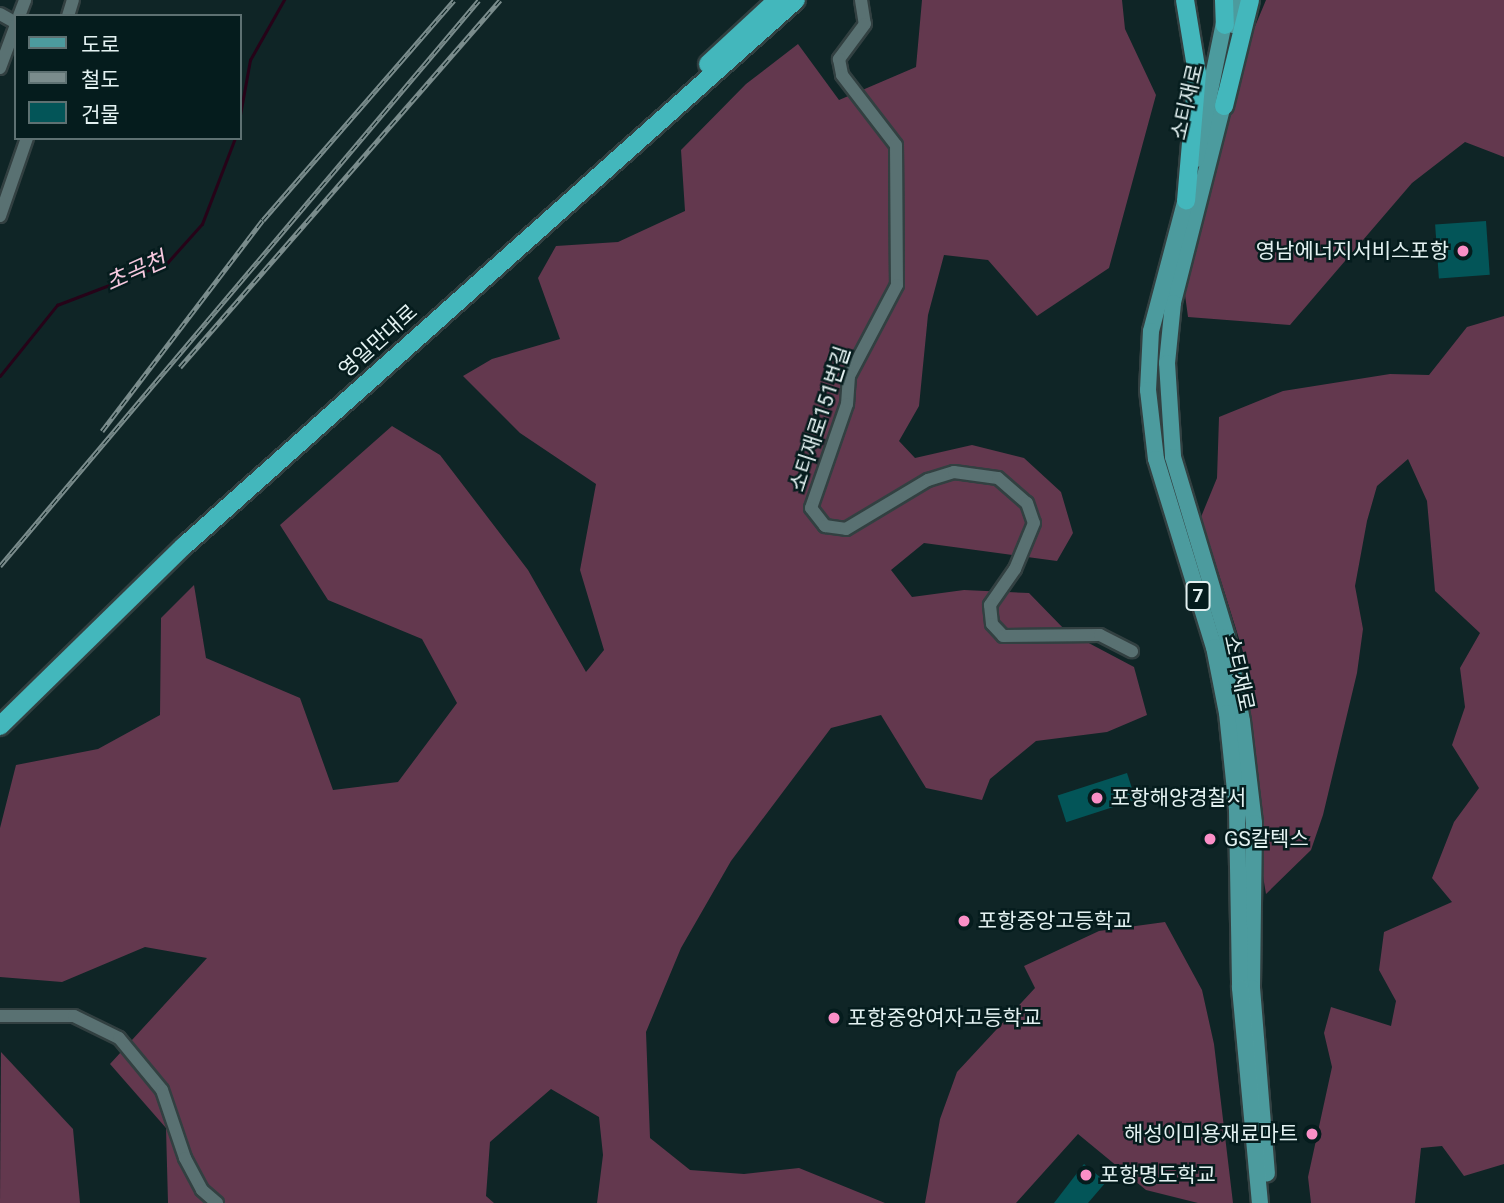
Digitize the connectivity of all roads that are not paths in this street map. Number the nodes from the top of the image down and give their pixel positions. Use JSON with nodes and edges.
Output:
{"nodes":[{"id":1,"x":775,"y":0,"type":"edge"},
{"id":2,"x":796,"y":0,"type":"edge"},
{"id":3,"x":861,"y":0,"type":"edge"},
{"id":4,"x":1185,"y":0,"type":"edge"},
{"id":5,"x":1225,"y":0,"type":"edge"},
{"id":6,"x":1235,"y":0,"type":"edge"},
{"id":7,"x":1250,"y":0,"type":"edge"},
{"id":8,"x":1225,"y":25,"type":"joint"},
{"id":9,"x":14,"y":30,"type":"edge"},
{"id":10,"x":0,"y":68,"type":"edge"},
{"id":11,"x":1224,"y":106,"type":"junction"},
{"id":12,"x":26,"y":140,"type":"edge"},
{"id":13,"x":1186,"y":201,"type":"junction"},
{"id":14,"x":0,"y":216,"type":"edge"},
{"id":15,"x":1132,"y":651,"type":"dead end"},
{"id":16,"x":0,"y":713,"type":"edge"},
{"id":17,"x":0,"y":726,"type":"edge"},
{"id":18,"x":0,"y":1016,"type":"edge"},
{"id":19,"x":217,"y":1203,"type":"edge"},
{"id":20,"x":1260,"y":1203,"type":"edge"},
{"id":21,"x":1270,"y":1203,"type":"edge"}],
"edges":[{"from":1,"to":16,"type":"highway","name":"영일만대로"},
{"from":2,"to":17,"type":"highway","name":"영일만대로"},
{"from":3,"to":15,"type":"street","name":"소티재로151번길"},
{"from":4,"to":13,"type":"highway"},
{"from":5,"to":8,"type":"highway"},
{"from":6,"to":11,"type":"main road","name":"소티재로","number":"7"},
{"from":7,"to":11,"type":"highway"},
{"from":8,"to":13,"type":"main road","name":"소티재로","number":"7"},
{"from":9,"to":10,"type":"street"},
{"from":11,"to":21,"type":"main road","name":"소티재로","number":"7"},
{"from":12,"to":14,"type":"street"},
{"from":13,"to":20,"type":"main road","name":"소티재로","number":"7"},
{"from":18,"to":19,"type":"street"}]}
